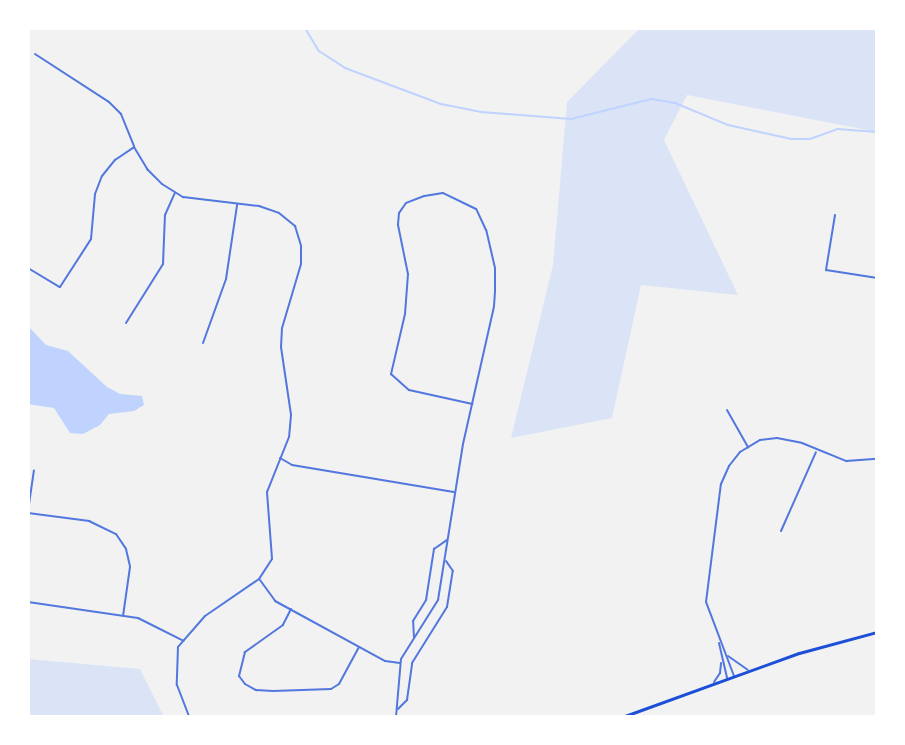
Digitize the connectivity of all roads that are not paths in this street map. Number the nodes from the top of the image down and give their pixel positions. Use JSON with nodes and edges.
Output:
{"nodes":[{"id":1,"x":35,"y":54,"type":"dead end"},
{"id":2,"x":134,"y":147,"type":"junction"},
{"id":3,"x":176,"y":193,"type":"junction"},
{"id":4,"x":237,"y":205,"type":"junction"},
{"id":5,"x":835,"y":215,"type":"dead end"},
{"id":6,"x":28,"y":268,"type":"edge"},
{"id":7,"x":877,"y":278,"type":"edge"},
{"id":8,"x":126,"y":323,"type":"dead end"},
{"id":9,"x":203,"y":343,"type":"dead end"},
{"id":10,"x":472,"y":404,"type":"junction"},
{"id":11,"x":727,"y":410,"type":"dead end"},
{"id":12,"x":748,"y":448,"type":"junction"},
{"id":13,"x":817,"y":450,"type":"junction"},
{"id":14,"x":280,"y":458,"type":"junction"},
{"id":15,"x":877,"y":459,"type":"edge"},
{"id":16,"x":34,"y":470,"type":"dead end"},
{"id":17,"x":455,"y":492,"type":"junction"},
{"id":18,"x":28,"y":512,"type":"edge"},
{"id":19,"x":781,"y":531,"type":"dead end"},
{"id":20,"x":448,"y":539,"type":"junction"},
{"id":21,"x":445,"y":559,"type":"junction"},
{"id":22,"x":259,"y":579,"type":"junction"},
{"id":23,"x":28,"y":602,"type":"edge"},
{"id":24,"x":291,"y":609,"type":"junction"},
{"id":25,"x":123,"y":616,"type":"junction"},
{"id":26,"x":877,"y":632,"type":"edge"},
{"id":27,"x":414,"y":640,"type":"junction"},
{"id":28,"x":184,"y":641,"type":"junction"},
{"id":29,"x":720,"y":642,"type":"junction"},
{"id":30,"x":359,"y":647,"type":"junction"},
{"id":31,"x":727,"y":656,"type":"junction"},
{"id":32,"x":721,"y":658,"type":"junction"},
{"id":33,"x":401,"y":664,"type":"junction"},
{"id":34,"x":750,"y":671,"type":"junction"},
{"id":35,"x":734,"y":676,"type":"junction"},
{"id":36,"x":727,"y":679,"type":"junction"},
{"id":37,"x":712,"y":685,"type":"junction"},
{"id":38,"x":397,"y":710,"type":"junction"},
{"id":39,"x":189,"y":717,"type":"edge"},
{"id":40,"x":396,"y":717,"type":"edge"},
{"id":41,"x":622,"y":717,"type":"edge"}],
"edges":[{"from":1,"to":2,"type":"street"},
{"from":2,"to":3,"type":"street"},
{"from":2,"to":6,"type":"street"},
{"from":3,"to":4,"type":"street"},
{"from":3,"to":8,"type":"street"},
{"from":4,"to":9,"type":"street"},
{"from":4,"to":14,"type":"street"},
{"from":5,"to":7,"type":"street"},
{"from":10,"to":10,"type":"street"},
{"from":10,"to":17,"type":"street"},
{"from":11,"to":12,"type":"street"},
{"from":12,"to":13,"type":"street"},
{"from":12,"to":29,"type":"street"},
{"from":13,"to":15,"type":"street"},
{"from":13,"to":19,"type":"street"},
{"from":14,"to":17,"type":"street"},
{"from":14,"to":22,"type":"street"},
{"from":16,"to":18,"type":"street"},
{"from":17,"to":20,"type":"street"},
{"from":18,"to":25,"type":"street"},
{"from":20,"to":21,"type":"street"},
{"from":20,"to":27,"type":"street"},
{"from":21,"to":27,"type":"street"},
{"from":21,"to":38,"type":"street"},
{"from":22,"to":24,"type":"street"},
{"from":22,"to":28,"type":"street"},
{"from":23,"to":25,"type":"street"},
{"from":24,"to":30,"type":"street"},
{"from":24,"to":30,"type":"street"},
{"from":25,"to":28,"type":"street"},
{"from":26,"to":34,"type":"main road"},
{"from":27,"to":33,"type":"street"},
{"from":28,"to":39,"type":"street"},
{"from":29,"to":31,"type":"street"},
{"from":29,"to":32,"type":"street"},
{"from":30,"to":33,"type":"street"},
{"from":31,"to":34,"type":"street"},
{"from":31,"to":35,"type":"street"},
{"from":32,"to":36,"type":"street"},
{"from":32,"to":37,"type":"street"},
{"from":33,"to":38,"type":"street"},
{"from":34,"to":35,"type":"main road"},
{"from":35,"to":36,"type":"main road"},
{"from":36,"to":37,"type":"main road"},
{"from":37,"to":41,"type":"main road"},
{"from":38,"to":40,"type":"street"}]}
